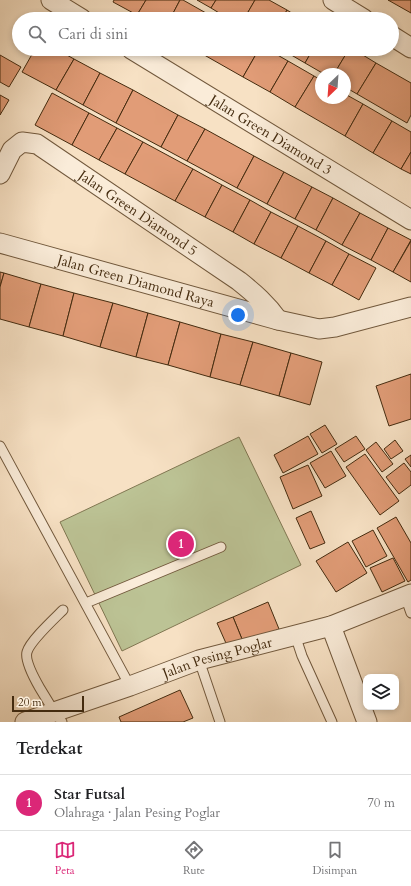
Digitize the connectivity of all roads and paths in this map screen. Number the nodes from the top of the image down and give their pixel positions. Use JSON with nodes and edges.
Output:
{"nodes":[{"id":1,"x":51,"y":0,"type":"edge"},
{"id":2,"x":333,"y":0,"type":"edge"},
{"id":3,"x":71,"y":12,"type":"edge"},
{"id":4,"x":353,"y":12,"type":"edge"},
{"id":5,"x":399,"y":40,"type":"edge"},
{"id":6,"x":411,"y":48,"type":"edge"},
{"id":7,"x":142,"y":56,"type":"edge"},
{"id":8,"x":0,"y":174,"type":"edge"},
{"id":9,"x":411,"y":220,"type":"edge"},
{"id":10,"x":0,"y":243,"type":"edge"},
{"id":11,"x":411,"y":307,"type":"edge"},
{"id":12,"x":278,"y":320,"type":"junction"},
{"id":13,"x":0,"y":446,"type":"edge"},
{"id":14,"x":221,"y":547,"type":"dead end"},
{"id":15,"x":409,"y":601,"type":"edge"},
{"id":16,"x":86,"y":603,"type":"junction"},
{"id":17,"x":63,"y":610,"type":"dead end"},
{"id":18,"x":331,"y":626,"type":"junction"},
{"id":19,"x":295,"y":635,"type":"junction"},
{"id":20,"x":199,"y":660,"type":"junction"},
{"id":21,"x":130,"y":686,"type":"junction"},
{"id":22,"x":58,"y":717,"type":"edge"},
{"id":23,"x":24,"y":722,"type":"edge"},
{"id":24,"x":220,"y":722,"type":"edge"},
{"id":25,"x":332,"y":722,"type":"edge"},
{"id":26,"x":367,"y":722,"type":"edge"}],
"edges":[{"from":1,"to":3,"type":"street"},
{"from":2,"to":4,"type":"street"},
{"from":5,"to":6,"type":"street"},
{"from":7,"to":9,"type":"street","name":"Jalan Green Diamond 3"},
{"from":8,"to":12,"type":"street","name":"Jalan Green Diamond 5"},
{"from":10,"to":12,"type":"street","name":"Jalan Green Diamond Raya"},
{"from":11,"to":12,"type":"street","name":"Jalan Green Diamond Raya"},
{"from":13,"to":16,"type":"lane"},
{"from":14,"to":16,"type":"lane"},
{"from":15,"to":18,"type":"street","name":"Jalan Pesing Poglar"},
{"from":16,"to":21,"type":"lane"},
{"from":17,"to":22,"type":"lane"},
{"from":18,"to":19,"type":"street","name":"Jalan Pesing Poglar"},
{"from":18,"to":26,"type":"street"},
{"from":19,"to":20,"type":"street","name":"Jalan Pesing Poglar"},
{"from":19,"to":25,"type":"lane"},
{"from":20,"to":21,"type":"street","name":"Jalan Pesing Poglar"},
{"from":20,"to":24,"type":"lane"},
{"from":21,"to":22,"type":"street","name":"Jalan Pesing Poglar"},
{"from":22,"to":23,"type":"street","name":"Jalan Pesing Poglar"}]}
